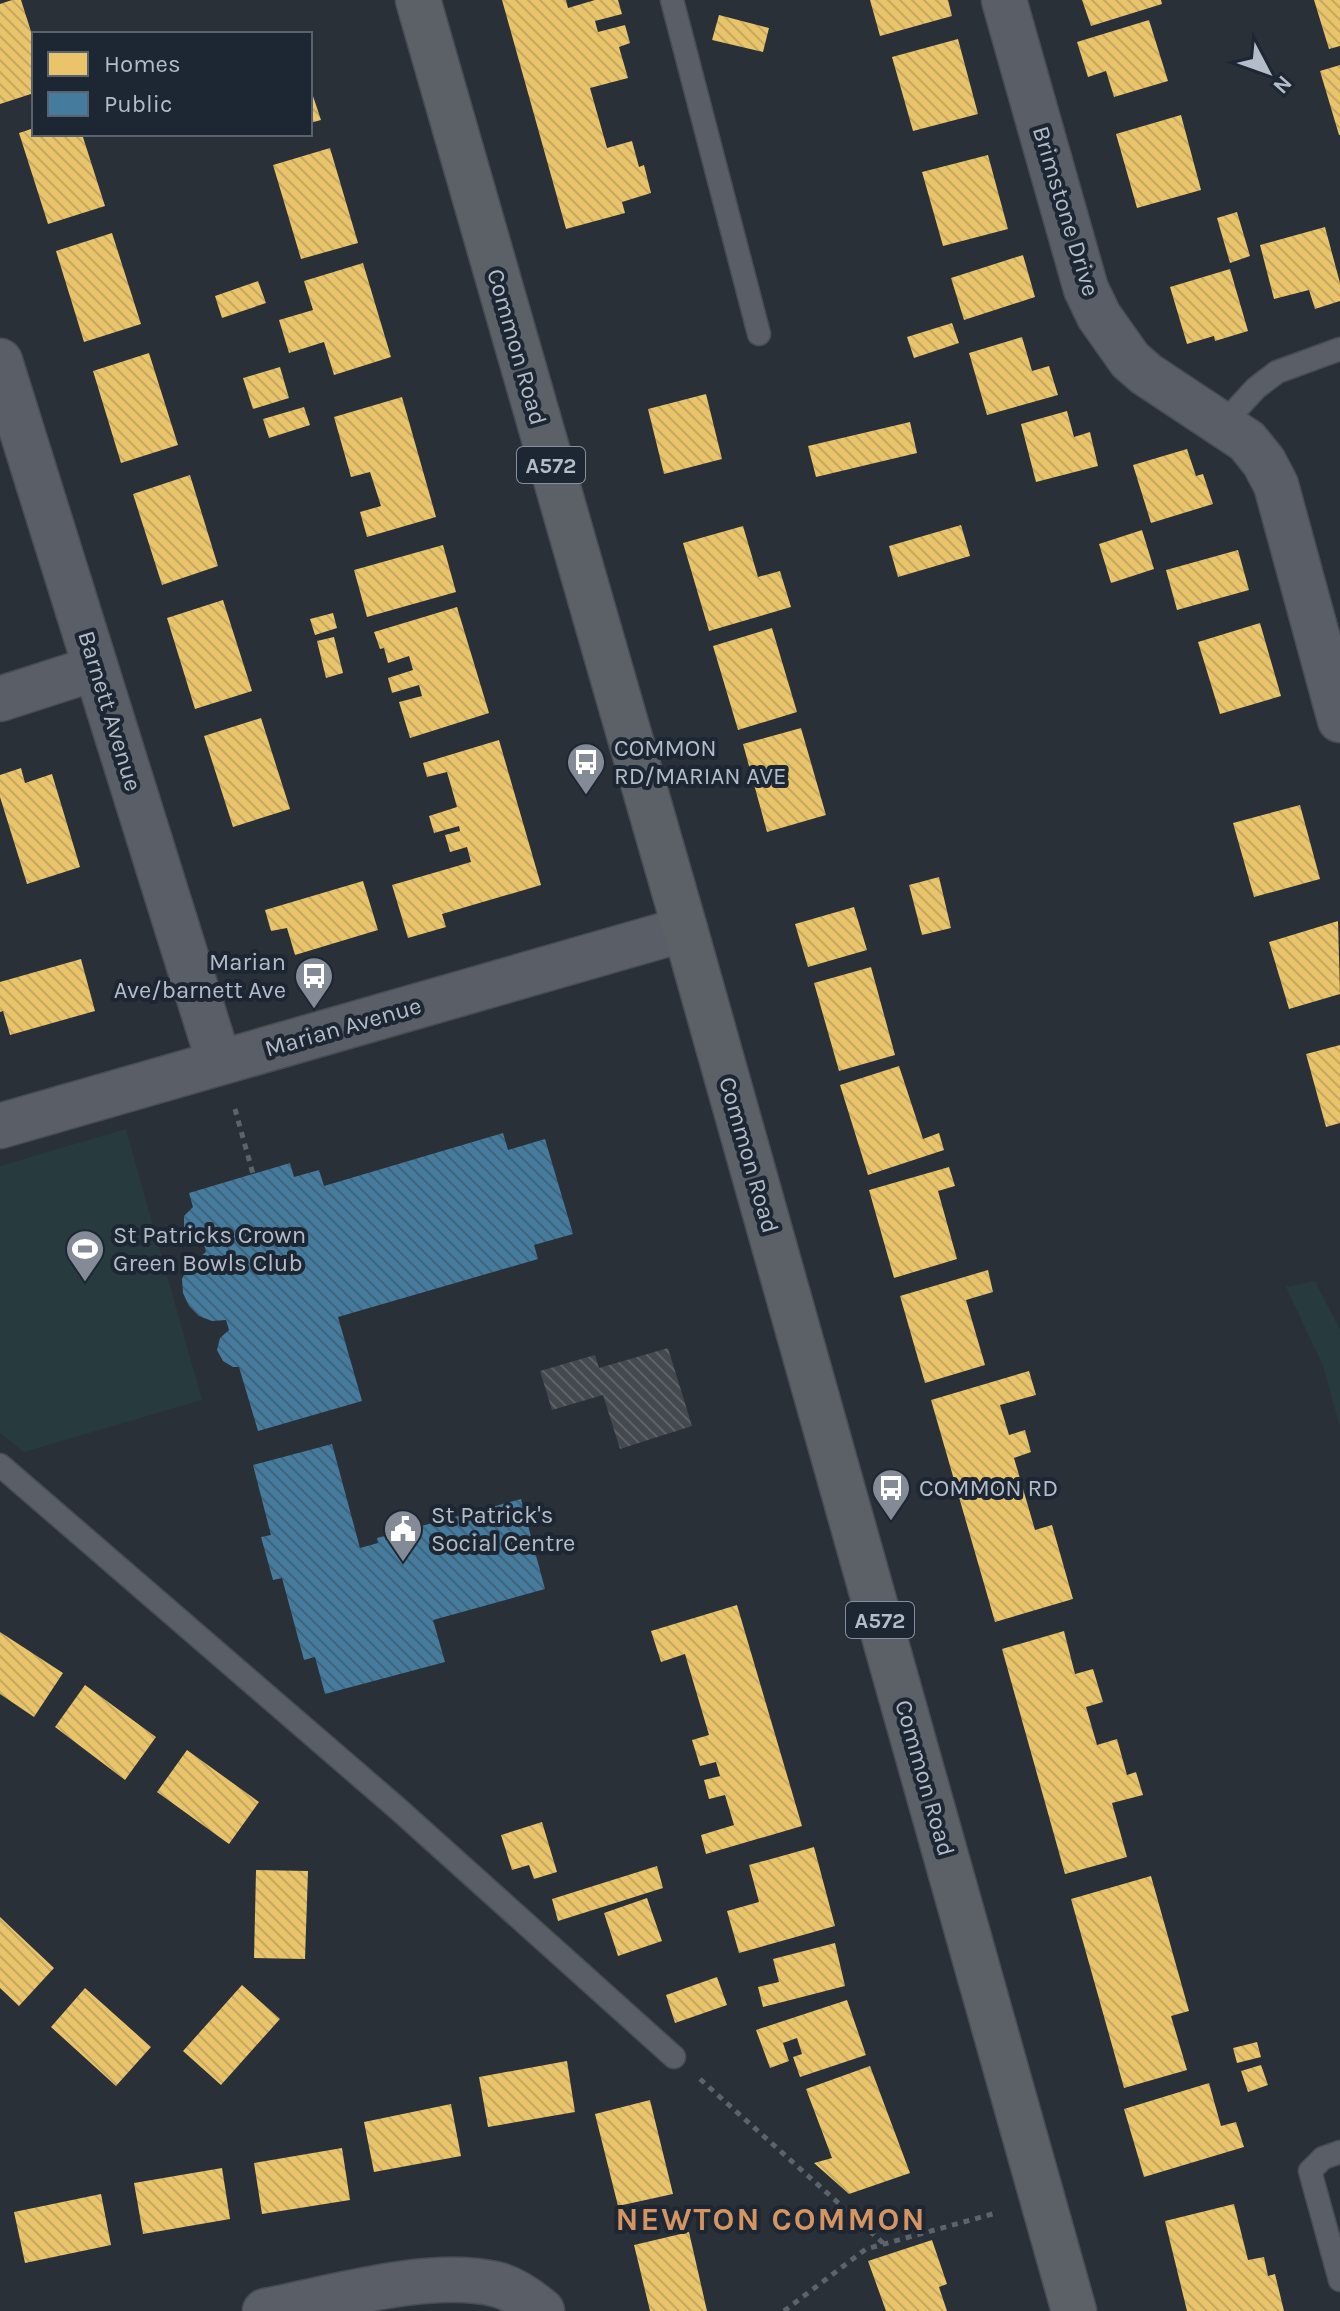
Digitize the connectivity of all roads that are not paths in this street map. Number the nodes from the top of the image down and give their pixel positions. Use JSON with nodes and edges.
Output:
{"nodes":[{"id":1,"x":418,"y":0,"type":"edge"},
{"id":2,"x":672,"y":0,"type":"edge"},
{"id":3,"x":1004,"y":0,"type":"edge"},
{"id":4,"x":759,"y":334,"type":"dead end"},
{"id":5,"x":1340,"y":349,"type":"edge"},
{"id":6,"x":0,"y":361,"type":"edge"},
{"id":7,"x":1223,"y":424,"type":"junction"},
{"id":8,"x":96,"y":668,"type":"junction"},
{"id":9,"x":0,"y":699,"type":"edge"},
{"id":10,"x":1340,"y":720,"type":"edge"},
{"id":11,"x":685,"y":929,"type":"junction"},
{"id":12,"x":226,"y":1080,"type":"junction"},
{"id":13,"x":0,"y":1126,"type":"edge"},
{"id":14,"x":0,"y":1465,"type":"edge"},
{"id":15,"x":674,"y":2057,"type":"road end"},
{"id":16,"x":1340,"y":2152,"type":"edge"},
{"id":17,"x":1340,"y":2280,"type":"edge"},
{"id":18,"x":265,"y":2311,"type":"edge"},
{"id":19,"x":542,"y":2311,"type":"edge"},
{"id":20,"x":1074,"y":2311,"type":"edge"}],
"edges":[{"from":1,"to":11,"type":"main road","name":"Common Road","number":"A572"},
{"from":2,"to":4,"type":"lane"},
{"from":3,"to":7,"type":"street","name":"Brimstone Drive"},
{"from":5,"to":7,"type":"lane"},
{"from":6,"to":8,"type":"street","name":"Barnett Avenue"},
{"from":7,"to":10,"type":"street","name":"Brimstone Drive"},
{"from":8,"to":9,"type":"street"},
{"from":8,"to":12,"type":"street","name":"Barnett Avenue"},
{"from":11,"to":12,"type":"street","name":"Marian Avenue"},
{"from":11,"to":20,"type":"main road","name":"Common Road","number":"A572"},
{"from":12,"to":13,"type":"street","name":"Marian Avenue"},
{"from":14,"to":15,"type":"lane"},
{"from":16,"to":17,"type":"lane"},
{"from":18,"to":19,"type":"street"}]}
